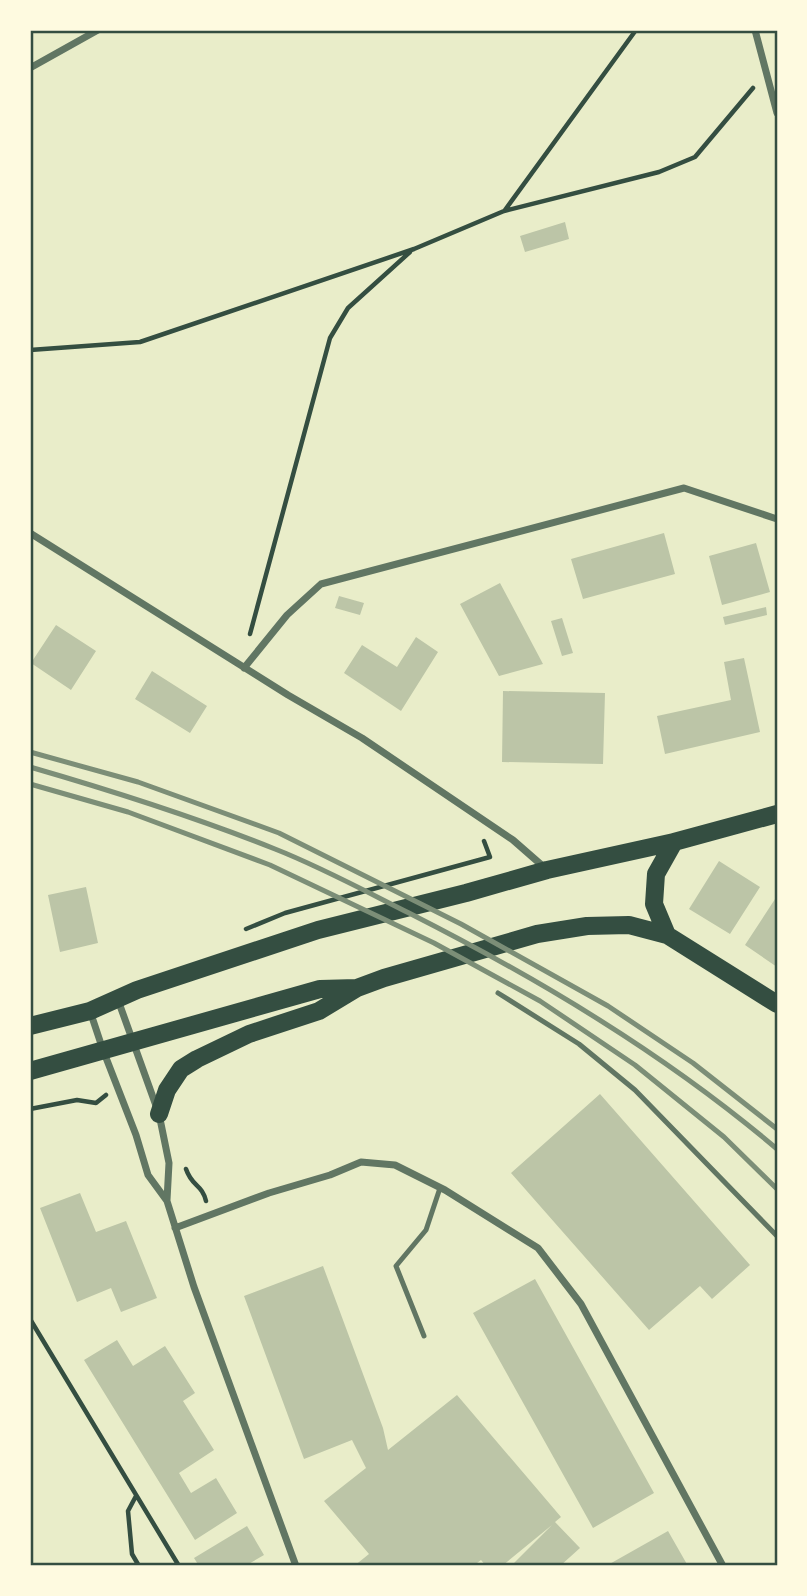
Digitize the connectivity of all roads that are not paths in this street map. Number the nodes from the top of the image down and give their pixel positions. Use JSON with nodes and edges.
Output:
{"nodes":[{"id":1,"x":98,"y":30,"type":"edge"},
{"id":2,"x":755,"y":30,"type":"edge"},
{"id":3,"x":30,"y":68,"type":"edge"},
{"id":4,"x":777,"y":113,"type":"edge"},
{"id":5,"x":777,"y":519,"type":"edge"},
{"id":6,"x":30,"y":533,"type":"edge"},
{"id":7,"x":244,"y":668,"type":"junction"},
{"id":8,"x":777,"y":814,"type":"edge"},
{"id":9,"x":674,"y":842,"type":"junction"},
{"id":10,"x":547,"y":870,"type":"junction"},
{"id":11,"x":667,"y":935,"type":"junction"},
{"id":12,"x":357,"y":988,"type":"junction"},
{"id":13,"x":498,"y":993,"type":"dead end"},
{"id":14,"x":118,"y":999,"type":"junction"},
{"id":15,"x":777,"y":1004,"type":"edge"},
{"id":16,"x":90,"y":1011,"type":"junction"},
{"id":17,"x":30,"y":1026,"type":"edge"},
{"id":18,"x":133,"y":1040,"type":"junction"},
{"id":19,"x":103,"y":1050,"type":"junction"},
{"id":20,"x":30,"y":1071,"type":"edge"},
{"id":21,"x":159,"y":1114,"type":"junction"},
{"id":22,"x":440,"y":1188,"type":"junction"},
{"id":23,"x":167,"y":1201,"type":"junction"},
{"id":24,"x":175,"y":1228,"type":"junction"},
{"id":25,"x":777,"y":1236,"type":"edge"},
{"id":26,"x":424,"y":1336,"type":"dead end"},
{"id":27,"x":296,"y":1566,"type":"edge"},
{"id":28,"x":723,"y":1566,"type":"edge"}],
"edges":[{"from":1,"to":3,"type":"street"},
{"from":2,"to":4,"type":"street"},
{"from":5,"to":7,"type":"street"},
{"from":6,"to":7,"type":"street"},
{"from":7,"to":10,"type":"street"},
{"from":8,"to":9,"type":"main road"},
{"from":9,"to":10,"type":"main road"},
{"from":9,"to":11,"type":"main road"},
{"from":10,"to":14,"type":"main road"},
{"from":11,"to":12,"type":"main road"},
{"from":11,"to":15,"type":"main road"},
{"from":12,"to":18,"type":"main road"},
{"from":12,"to":21,"type":"main road"},
{"from":13,"to":25,"type":"lane"},
{"from":14,"to":16,"type":"main road"},
{"from":14,"to":18,"type":"street"},
{"from":16,"to":17,"type":"main road"},
{"from":16,"to":19,"type":"street"},
{"from":18,"to":19,"type":"main road"},
{"from":18,"to":21,"type":"street"},
{"from":19,"to":20,"type":"main road"},
{"from":19,"to":23,"type":"street"},
{"from":21,"to":23,"type":"street"},
{"from":22,"to":24,"type":"street"},
{"from":22,"to":26,"type":"lane"},
{"from":22,"to":28,"type":"street"},
{"from":23,"to":24,"type":"street"},
{"from":24,"to":27,"type":"street"}]}
